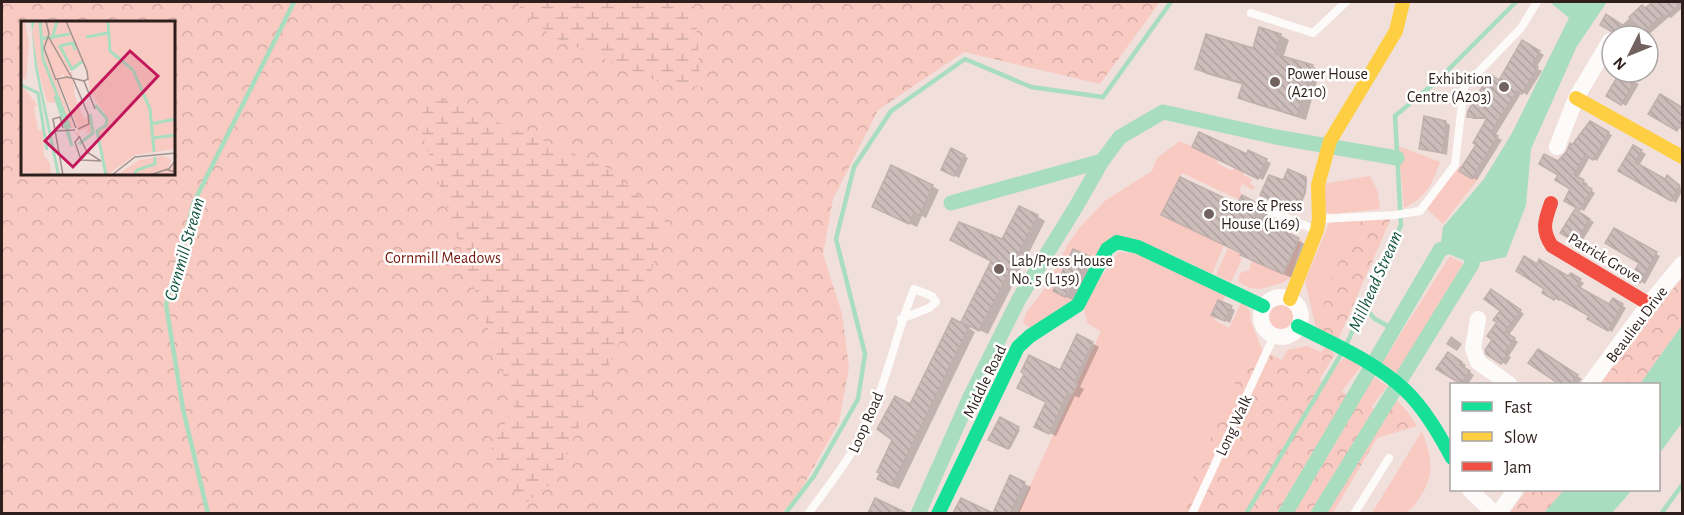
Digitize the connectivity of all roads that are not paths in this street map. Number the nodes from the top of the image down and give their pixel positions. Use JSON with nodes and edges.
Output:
{"nodes":[{"id":1,"x":1346,"y":2,"type":"edge"},
{"id":2,"x":1403,"y":2,"type":"edge"},
{"id":3,"x":1537,"y":3,"type":"edge"},
{"id":4,"x":1251,"y":13,"type":"dead end"},
{"id":5,"x":1600,"y":58,"type":"edge"},
{"id":6,"x":1576,"y":98,"type":"junction"},
{"id":7,"x":1557,"y":147,"type":"dead end"},
{"id":8,"x":1683,"y":157,"type":"edge"},
{"id":9,"x":1551,"y":203,"type":"dead end"},
{"id":10,"x":1270,"y":211,"type":"dead end"},
{"id":11,"x":1318,"y":225,"type":"junction"},
{"id":12,"x":1683,"y":264,"type":"edge"},
{"id":13,"x":1290,"y":299,"type":"junction"},
{"id":14,"x":1649,"y":304,"type":"junction"},
{"id":15,"x":1263,"y":306,"type":"junction"},
{"id":16,"x":901,"y":319,"type":"dead end"},
{"id":17,"x":1478,"y":319,"type":"dead end"},
{"id":18,"x":1298,"y":326,"type":"junction"},
{"id":19,"x":1274,"y":336,"type":"junction"},
{"id":20,"x":1508,"y":383,"type":"edge"},
{"id":21,"x":1591,"y":383,"type":"edge"},
{"id":22,"x":1450,"y":455,"type":"edge"},
{"id":23,"x":1389,"y":458,"type":"dead end"},
{"id":24,"x":1472,"y":491,"type":"edge"},
{"id":25,"x":1513,"y":491,"type":"edge"},
{"id":26,"x":808,"y":513,"type":"edge"},
{"id":27,"x":938,"y":513,"type":"edge"},
{"id":28,"x":1192,"y":513,"type":"edge"},
{"id":29,"x":1354,"y":513,"type":"edge"},
{"id":30,"x":1496,"y":513,"type":"edge"}],
"edges":[{"from":1,"to":4,"type":"lane"},
{"from":2,"to":11,"type":"street"},
{"from":3,"to":11,"type":"lane"},
{"from":5,"to":6,"type":"street"},
{"from":6,"to":7,"type":"street"},
{"from":6,"to":8,"type":"street"},
{"from":9,"to":14,"type":"street","name":"Patrick Grove"},
{"from":10,"to":11,"type":"lane"},
{"from":11,"to":13,"type":"street"},
{"from":12,"to":14,"type":"street","name":"Beaulieu Drive"},
{"from":13,"to":15,"type":"street"},
{"from":13,"to":18,"type":"street"},
{"from":14,"to":21,"type":"street","name":"Beaulieu Drive"},
{"from":15,"to":19,"type":"street"},
{"from":15,"to":27,"type":"street","name":"Middle Road"},
{"from":16,"to":26,"type":"lane","name":"Loop Road"},
{"from":17,"to":20,"type":"street"},
{"from":18,"to":19,"type":"street"},
{"from":18,"to":22,"type":"street"},
{"from":19,"to":28,"type":"lane","name":"Long Walk"},
{"from":23,"to":29,"type":"lane"},
{"from":24,"to":30,"type":"street"},
{"from":25,"to":30,"type":"street"}]}
